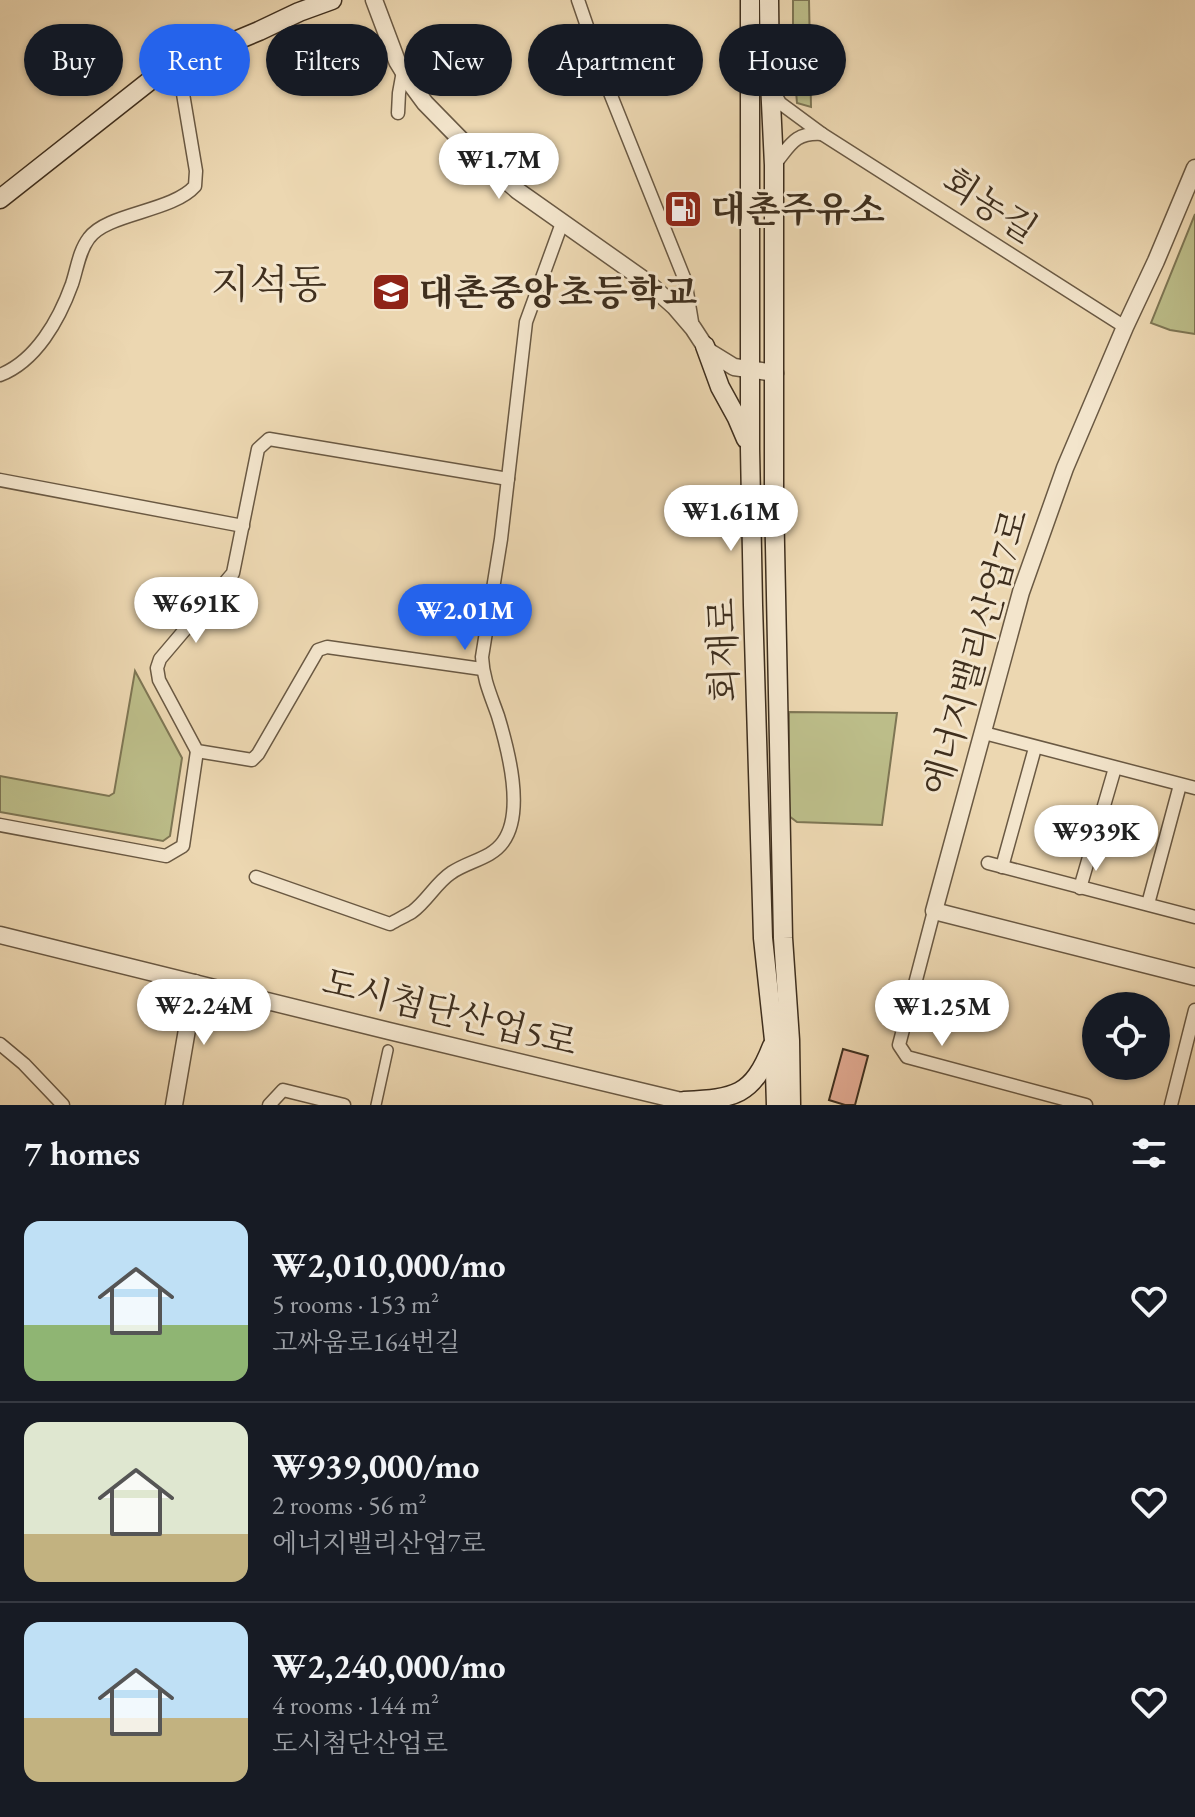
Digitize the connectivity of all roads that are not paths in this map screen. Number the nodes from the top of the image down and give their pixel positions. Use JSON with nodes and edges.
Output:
{"nodes":[{"id":1,"x":332,"y":0,"type":"edge"},
{"id":2,"x":374,"y":0,"type":"edge"},
{"id":3,"x":578,"y":0,"type":"edge"},
{"id":4,"x":750,"y":0,"type":"edge"},
{"id":5,"x":769,"y":0,"type":"edge"},
{"id":6,"x":769,"y":24,"type":"edge"},
{"id":7,"x":250,"y":35,"type":"edge"},
{"id":8,"x":403,"y":71,"type":"junction"},
{"id":9,"x":139,"y":89,"type":"edge"},
{"id":10,"x":183,"y":96,"type":"edge"},
{"id":11,"x":771,"y":96,"type":"edge"},
{"id":12,"x":777,"y":96,"type":"edge"},
{"id":13,"x":398,"y":113,"type":"dead end"},
{"id":14,"x":822,"y":134,"type":"junction"},
{"id":15,"x":774,"y":165,"type":"junction"},
{"id":16,"x":1195,"y":168,"type":"edge"},
{"id":17,"x":0,"y":199,"type":"edge"},
{"id":18,"x":562,"y":223,"type":"junction"},
{"id":19,"x":1125,"y":327,"type":"junction"},
{"id":20,"x":693,"y":328,"type":"junction"},
{"id":21,"x":705,"y":346,"type":"junction"},
{"id":22,"x":750,"y":370,"type":"junction"},
{"id":23,"x":775,"y":373,"type":"junction"},
{"id":24,"x":0,"y":375,"type":"edge"},
{"id":25,"x":750,"y":449,"type":"junction"},
{"id":26,"x":508,"y":479,"type":"junction"},
{"id":27,"x":0,"y":480,"type":"edge"},
{"id":28,"x":243,"y":526,"type":"junction"},
{"id":29,"x":482,"y":669,"type":"junction"},
{"id":30,"x":984,"y":733,"type":"junction"},
{"id":31,"x":1035,"y":748,"type":"junction"},
{"id":32,"x":197,"y":751,"type":"junction"},
{"id":33,"x":1115,"y":768,"type":"junction"},
{"id":34,"x":1180,"y":785,"type":"junction"},
{"id":35,"x":1195,"y":788,"type":"edge"},
{"id":36,"x":0,"y":825,"type":"edge"},
{"id":37,"x":988,"y":863,"type":"dead end"},
{"id":38,"x":1002,"y":867,"type":"junction"},
{"id":39,"x":256,"y":877,"type":"dead end"},
{"id":40,"x":1080,"y":888,"type":"junction"},
{"id":41,"x":1148,"y":904,"type":"junction"},
{"id":42,"x":934,"y":911,"type":"junction"},
{"id":43,"x":1195,"y":917,"type":"edge"},
{"id":44,"x":0,"y":935,"type":"edge"},
{"id":45,"x":1195,"y":977,"type":"edge"},
{"id":46,"x":195,"y":983,"type":"junction"},
{"id":47,"x":1195,"y":1010,"type":"edge"},
{"id":48,"x":774,"y":1040,"type":"junction"},
{"id":49,"x":0,"y":1044,"type":"edge"},
{"id":50,"x":388,"y":1050,"type":"dead end"},
{"id":51,"x":691,"y":1104,"type":"edge"},
{"id":52,"x":63,"y":1105,"type":"edge"},
{"id":53,"x":174,"y":1105,"type":"edge"},
{"id":54,"x":269,"y":1105,"type":"edge"},
{"id":55,"x":344,"y":1105,"type":"edge"},
{"id":56,"x":376,"y":1105,"type":"edge"},
{"id":57,"x":776,"y":1105,"type":"edge"},
{"id":58,"x":791,"y":1105,"type":"edge"},
{"id":59,"x":1086,"y":1105,"type":"edge"},
{"id":60,"x":1171,"y":1105,"type":"edge"}],
"edges":[{"from":1,"to":7,"type":"main road"},
{"from":2,"to":8,"type":"street"},
{"from":3,"to":20,"type":"street"},
{"from":4,"to":22,"type":"main road","name":"회재로"},
{"from":5,"to":6,"type":"main road","name":"회재로"},
{"from":8,"to":13,"type":"street"},
{"from":8,"to":18,"type":"street"},
{"from":9,"to":17,"type":"main road"},
{"from":10,"to":24,"type":"street"},
{"from":11,"to":15,"type":"main road","name":"회재로"},
{"from":12,"to":14,"type":"street","name":"회농길"},
{"from":14,"to":15,"type":"street"},
{"from":14,"to":19,"type":"street","name":"회농길"},
{"from":15,"to":23,"type":"main road","name":"회재로"},
{"from":16,"to":19,"type":"street","name":"에너지밸리산업7로"},
{"from":18,"to":20,"type":"street"},
{"from":18,"to":26,"type":"street"},
{"from":19,"to":30,"type":"street","name":"에너지밸리산업7로"},
{"from":20,"to":21,"type":"street"},
{"from":21,"to":22,"type":"street"},
{"from":21,"to":25,"type":"main road"},
{"from":22,"to":23,"type":"street"},
{"from":22,"to":25,"type":"main road","name":"회재로"},
{"from":23,"to":58,"type":"main road","name":"회재로"},
{"from":25,"to":48,"type":"main road","name":"회재로"},
{"from":26,"to":28,"type":"street"},
{"from":26,"to":29,"type":"street"},
{"from":27,"to":28,"type":"street"},
{"from":28,"to":32,"type":"street"},
{"from":29,"to":32,"type":"street"},
{"from":29,"to":39,"type":"street"},
{"from":30,"to":31,"type":"street"},
{"from":30,"to":42,"type":"street","name":"에너지밸리산업7로"},
{"from":31,"to":33,"type":"street"},
{"from":31,"to":38,"type":"street"},
{"from":32,"to":36,"type":"street"},
{"from":33,"to":34,"type":"street"},
{"from":33,"to":40,"type":"street"},
{"from":34,"to":35,"type":"street"},
{"from":34,"to":41,"type":"street"},
{"from":37,"to":38,"type":"street"},
{"from":38,"to":40,"type":"street"},
{"from":40,"to":41,"type":"street"},
{"from":41,"to":43,"type":"street"},
{"from":42,"to":45,"type":"street"},
{"from":42,"to":59,"type":"street"},
{"from":44,"to":46,"type":"street","name":"도시첨단산업5로"},
{"from":46,"to":51,"type":"street","name":"도시첨단산업5로"},
{"from":46,"to":53,"type":"street"},
{"from":47,"to":60,"type":"street"},
{"from":48,"to":51,"type":"main road"},
{"from":48,"to":57,"type":"main road","name":"회재로"},
{"from":49,"to":52,"type":"street"},
{"from":50,"to":56,"type":"street"},
{"from":54,"to":55,"type":"street"}]}
